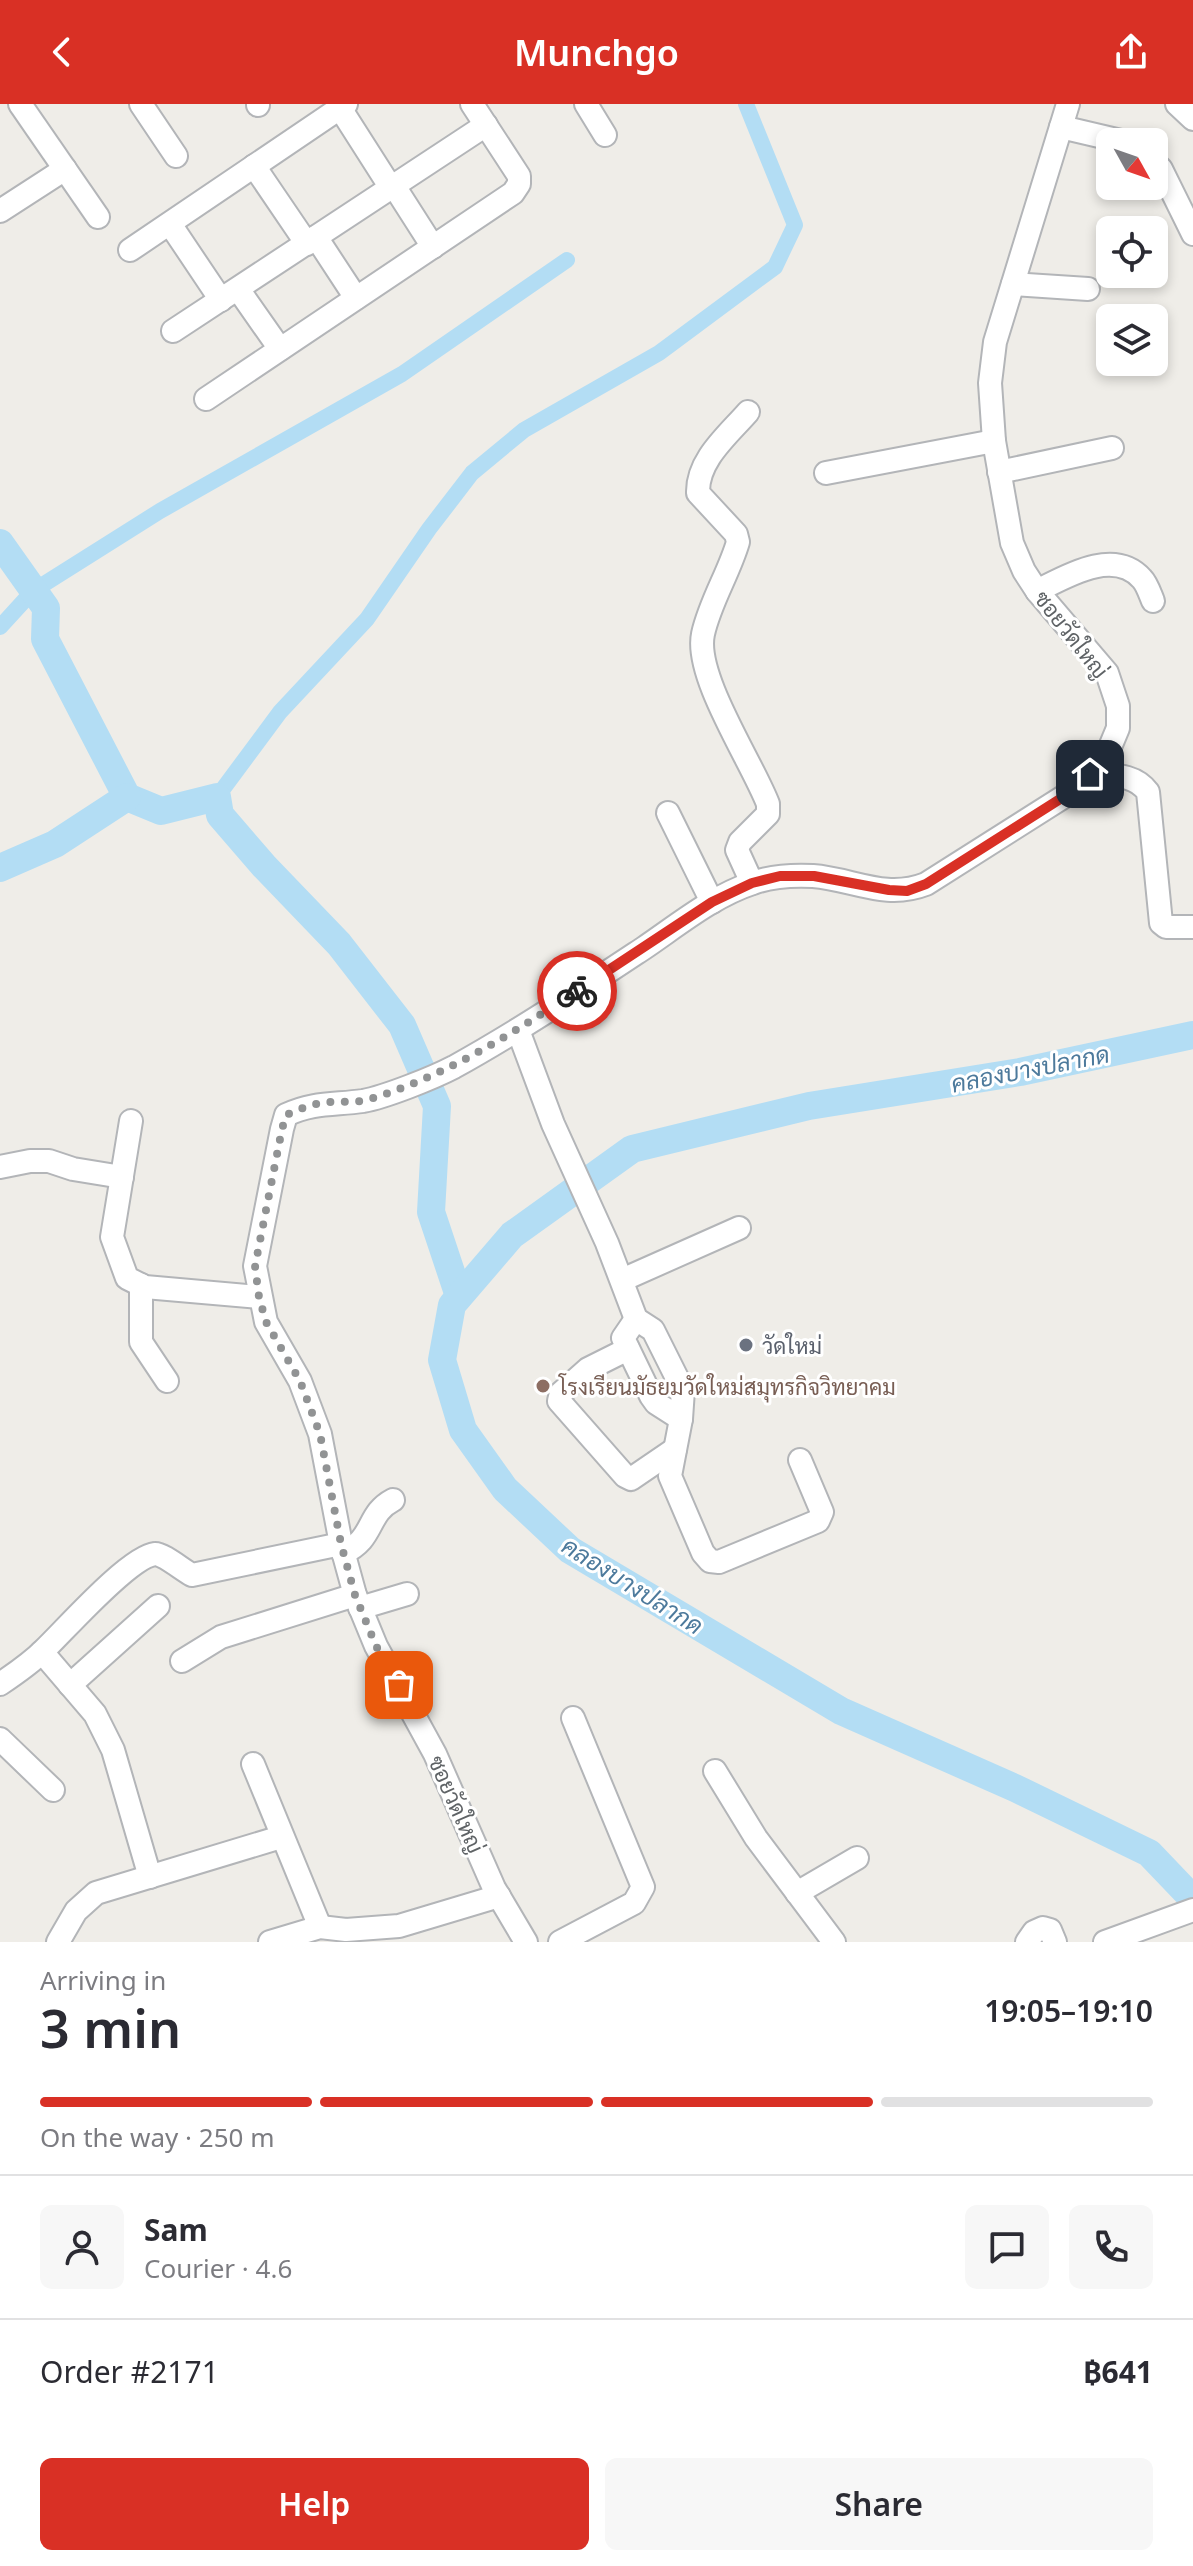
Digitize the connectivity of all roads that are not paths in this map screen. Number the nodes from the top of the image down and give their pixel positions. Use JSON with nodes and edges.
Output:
{"nodes":[{"id":1,"x":20,"y":104,"type":"edge"},
{"id":2,"x":141,"y":104,"type":"edge"},
{"id":3,"x":472,"y":104,"type":"edge"},
{"id":4,"x":586,"y":104,"type":"edge"},
{"id":5,"x":1068,"y":104,"type":"edge"},
{"id":6,"x":1177,"y":104,"type":"edge"},
{"id":7,"x":343,"y":106,"type":"edge"},
{"id":8,"x":1193,"y":119,"type":"edge"},
{"id":9,"x":486,"y":125,"type":"junction"},
{"id":10,"x":1061,"y":127,"type":"junction"},
{"id":11,"x":605,"y":135,"type":"dead end"},
{"id":12,"x":1096,"y":135,"type":"edge"},
{"id":13,"x":176,"y":156,"type":"dead end"},
{"id":14,"x":254,"y":166,"type":"junction"},
{"id":15,"x":65,"y":169,"type":"junction"},
{"id":16,"x":1168,"y":183,"type":"edge"},
{"id":17,"x":392,"y":187,"type":"junction"},
{"id":18,"x":0,"y":211,"type":"edge"},
{"id":19,"x":98,"y":217,"type":"dead end"},
{"id":20,"x":170,"y":224,"type":"junction"},
{"id":21,"x":1193,"y":234,"type":"edge"},
{"id":22,"x":311,"y":240,"type":"junction"},
{"id":23,"x":433,"y":247,"type":"junction"},
{"id":24,"x":130,"y":250,"type":"dead end"},
{"id":25,"x":1013,"y":284,"type":"junction"},
{"id":26,"x":1088,"y":289,"type":"dead end"},
{"id":27,"x":229,"y":294,"type":"junction"},
{"id":28,"x":356,"y":298,"type":"junction"},
{"id":29,"x":173,"y":331,"type":"dead end"},
{"id":30,"x":280,"y":349,"type":"junction"},
{"id":31,"x":206,"y":399,"type":"dead end"},
{"id":32,"x":748,"y":412,"type":"dead end"},
{"id":33,"x":994,"y":441,"type":"junction"},
{"id":34,"x":1112,"y":448,"type":"dead end"},
{"id":35,"x":999,"y":472,"type":"junction"},
{"id":36,"x":826,"y":473,"type":"dead end"},
{"id":37,"x":1037,"y":591,"type":"junction"},
{"id":38,"x":1153,"y":601,"type":"dead end"},
{"id":39,"x":1090,"y":774,"type":"junction"},
{"id":40,"x":668,"y":813,"type":"dead end"},
{"id":41,"x":752,"y":883,"type":"junction"},
{"id":42,"x":712,"y":902,"type":"junction"},
{"id":43,"x":1193,"y":927,"type":"edge"},
{"id":44,"x":518,"y":1030,"type":"junction"},
{"id":45,"x":131,"y":1121,"type":"dead end"},
{"id":46,"x":0,"y":1167,"type":"edge"},
{"id":47,"x":122,"y":1177,"type":"junction"},
{"id":48,"x":739,"y":1228,"type":"dead end"},
{"id":49,"x":622,"y":1280,"type":"junction"},
{"id":50,"x":141,"y":1285,"type":"junction"},
{"id":51,"x":259,"y":1297,"type":"junction"},
{"id":52,"x":636,"y":1319,"type":"junction"},
{"id":53,"x":628,"y":1349,"type":"junction"},
{"id":54,"x":167,"y":1381,"type":"dead end"},
{"id":55,"x":681,"y":1419,"type":"junction"},
{"id":56,"x":675,"y":1449,"type":"junction"},
{"id":57,"x":800,"y":1460,"type":"dead end"},
{"id":58,"x":393,"y":1500,"type":"dead end"},
{"id":59,"x":342,"y":1549,"type":"junction"},
{"id":60,"x":407,"y":1594,"type":"dead end"},
{"id":61,"x":358,"y":1601,"type":"junction"},
{"id":62,"x":158,"y":1606,"type":"dead end"},
{"id":63,"x":42,"y":1652,"type":"junction"},
{"id":64,"x":182,"y":1661,"type":"dead end"},
{"id":65,"x":0,"y":1684,"type":"edge"},
{"id":66,"x":70,"y":1685,"type":"junction"},
{"id":67,"x":573,"y":1718,"type":"dead end"},
{"id":68,"x":0,"y":1739,"type":"edge"},
{"id":69,"x":253,"y":1764,"type":"dead end"},
{"id":70,"x":715,"y":1771,"type":"dead end"},
{"id":71,"x":53,"y":1790,"type":"dead end"},
{"id":72,"x":281,"y":1837,"type":"junction"},
{"id":73,"x":857,"y":1858,"type":"dead end"},
{"id":74,"x":150,"y":1877,"type":"junction"},
{"id":75,"x":797,"y":1893,"type":"junction"},
{"id":76,"x":499,"y":1896,"type":"junction"},
{"id":77,"x":1193,"y":1910,"type":"edge"},
{"id":78,"x":320,"y":1927,"type":"junction"},
{"id":79,"x":58,"y":1942,"type":"edge"},
{"id":80,"x":270,"y":1942,"type":"edge"},
{"id":81,"x":526,"y":1942,"type":"edge"},
{"id":82,"x":560,"y":1942,"type":"edge"},
{"id":83,"x":834,"y":1942,"type":"edge"},
{"id":84,"x":1027,"y":1942,"type":"edge"},
{"id":85,"x":1055,"y":1942,"type":"edge"},
{"id":86,"x":1105,"y":1942,"type":"edge"}],
"edges":[{"from":1,"to":15,"type":"street"},
{"from":2,"to":13,"type":"street"},
{"from":3,"to":9,"type":"street"},
{"from":4,"to":11,"type":"street"},
{"from":5,"to":10,"type":"street","name":"ซอยวัดใหญ่"},
{"from":6,"to":8,"type":"street"},
{"from":7,"to":14,"type":"street"},
{"from":7,"to":17,"type":"street"},
{"from":9,"to":17,"type":"street"},
{"from":9,"to":23,"type":"street"},
{"from":10,"to":12,"type":"street"},
{"from":10,"to":25,"type":"street","name":"ซอยวัดใหญ่"},
{"from":14,"to":20,"type":"street"},
{"from":14,"to":22,"type":"street"},
{"from":15,"to":18,"type":"street"},
{"from":15,"to":19,"type":"street"},
{"from":16,"to":21,"type":"street"},
{"from":17,"to":22,"type":"street"},
{"from":17,"to":23,"type":"street"},
{"from":20,"to":24,"type":"street"},
{"from":20,"to":27,"type":"street"},
{"from":22,"to":27,"type":"street"},
{"from":22,"to":28,"type":"street"},
{"from":23,"to":28,"type":"street"},
{"from":25,"to":26,"type":"street"},
{"from":25,"to":33,"type":"street","name":"ซอยวัดใหญ่"},
{"from":27,"to":29,"type":"street"},
{"from":27,"to":30,"type":"street"},
{"from":28,"to":30,"type":"street"},
{"from":30,"to":31,"type":"street"},
{"from":32,"to":41,"type":"street"},
{"from":33,"to":35,"type":"street","name":"ซอยวัดใหญ่"},
{"from":33,"to":36,"type":"street"},
{"from":34,"to":35,"type":"street"},
{"from":35,"to":37,"type":"street","name":"ซอยวัดใหญ่"},
{"from":37,"to":38,"type":"street"},
{"from":37,"to":39,"type":"street","name":"ซอยวัดใหญ่"},
{"from":39,"to":41,"type":"street","name":"ซอยวัดใหญ่"},
{"from":39,"to":43,"type":"street"},
{"from":40,"to":42,"type":"street"},
{"from":41,"to":42,"type":"street","name":"ซอยวัดใหญ่"},
{"from":42,"to":44,"type":"street","name":"ซอยวัดใหญ่"},
{"from":44,"to":49,"type":"street"},
{"from":44,"to":51,"type":"street","name":"ซอยวัดใหญ่"},
{"from":45,"to":47,"type":"street"},
{"from":46,"to":47,"type":"street"},
{"from":47,"to":50,"type":"street"},
{"from":48,"to":49,"type":"street"},
{"from":49,"to":52,"type":"street"},
{"from":50,"to":51,"type":"street"},
{"from":50,"to":54,"type":"street"},
{"from":51,"to":59,"type":"street","name":"ซอยวัดใหญ่"},
{"from":52,"to":53,"type":"street"},
{"from":52,"to":55,"type":"street"},
{"from":53,"to":55,"type":"street"},
{"from":53,"to":56,"type":"street"},
{"from":55,"to":56,"type":"street"},
{"from":56,"to":57,"type":"street"},
{"from":58,"to":59,"type":"street"},
{"from":59,"to":61,"type":"street","name":"ซอยวัดใหญ่"},
{"from":59,"to":63,"type":"street"},
{"from":60,"to":61,"type":"street"},
{"from":61,"to":64,"type":"street"},
{"from":61,"to":76,"type":"street","name":"ซอยวัดใหญ่"},
{"from":62,"to":66,"type":"street"},
{"from":63,"to":65,"type":"street"},
{"from":63,"to":66,"type":"street"},
{"from":66,"to":74,"type":"street"},
{"from":67,"to":82,"type":"street"},
{"from":68,"to":71,"type":"street"},
{"from":69,"to":72,"type":"street"},
{"from":70,"to":75,"type":"street"},
{"from":72,"to":74,"type":"street"},
{"from":72,"to":78,"type":"street"},
{"from":73,"to":75,"type":"street"},
{"from":74,"to":79,"type":"street"},
{"from":75,"to":83,"type":"street"},
{"from":76,"to":78,"type":"street"},
{"from":76,"to":81,"type":"street","name":"ซอยวัดใหญ่"},
{"from":77,"to":86,"type":"street"},
{"from":78,"to":80,"type":"street"},
{"from":84,"to":85,"type":"street"}]}
